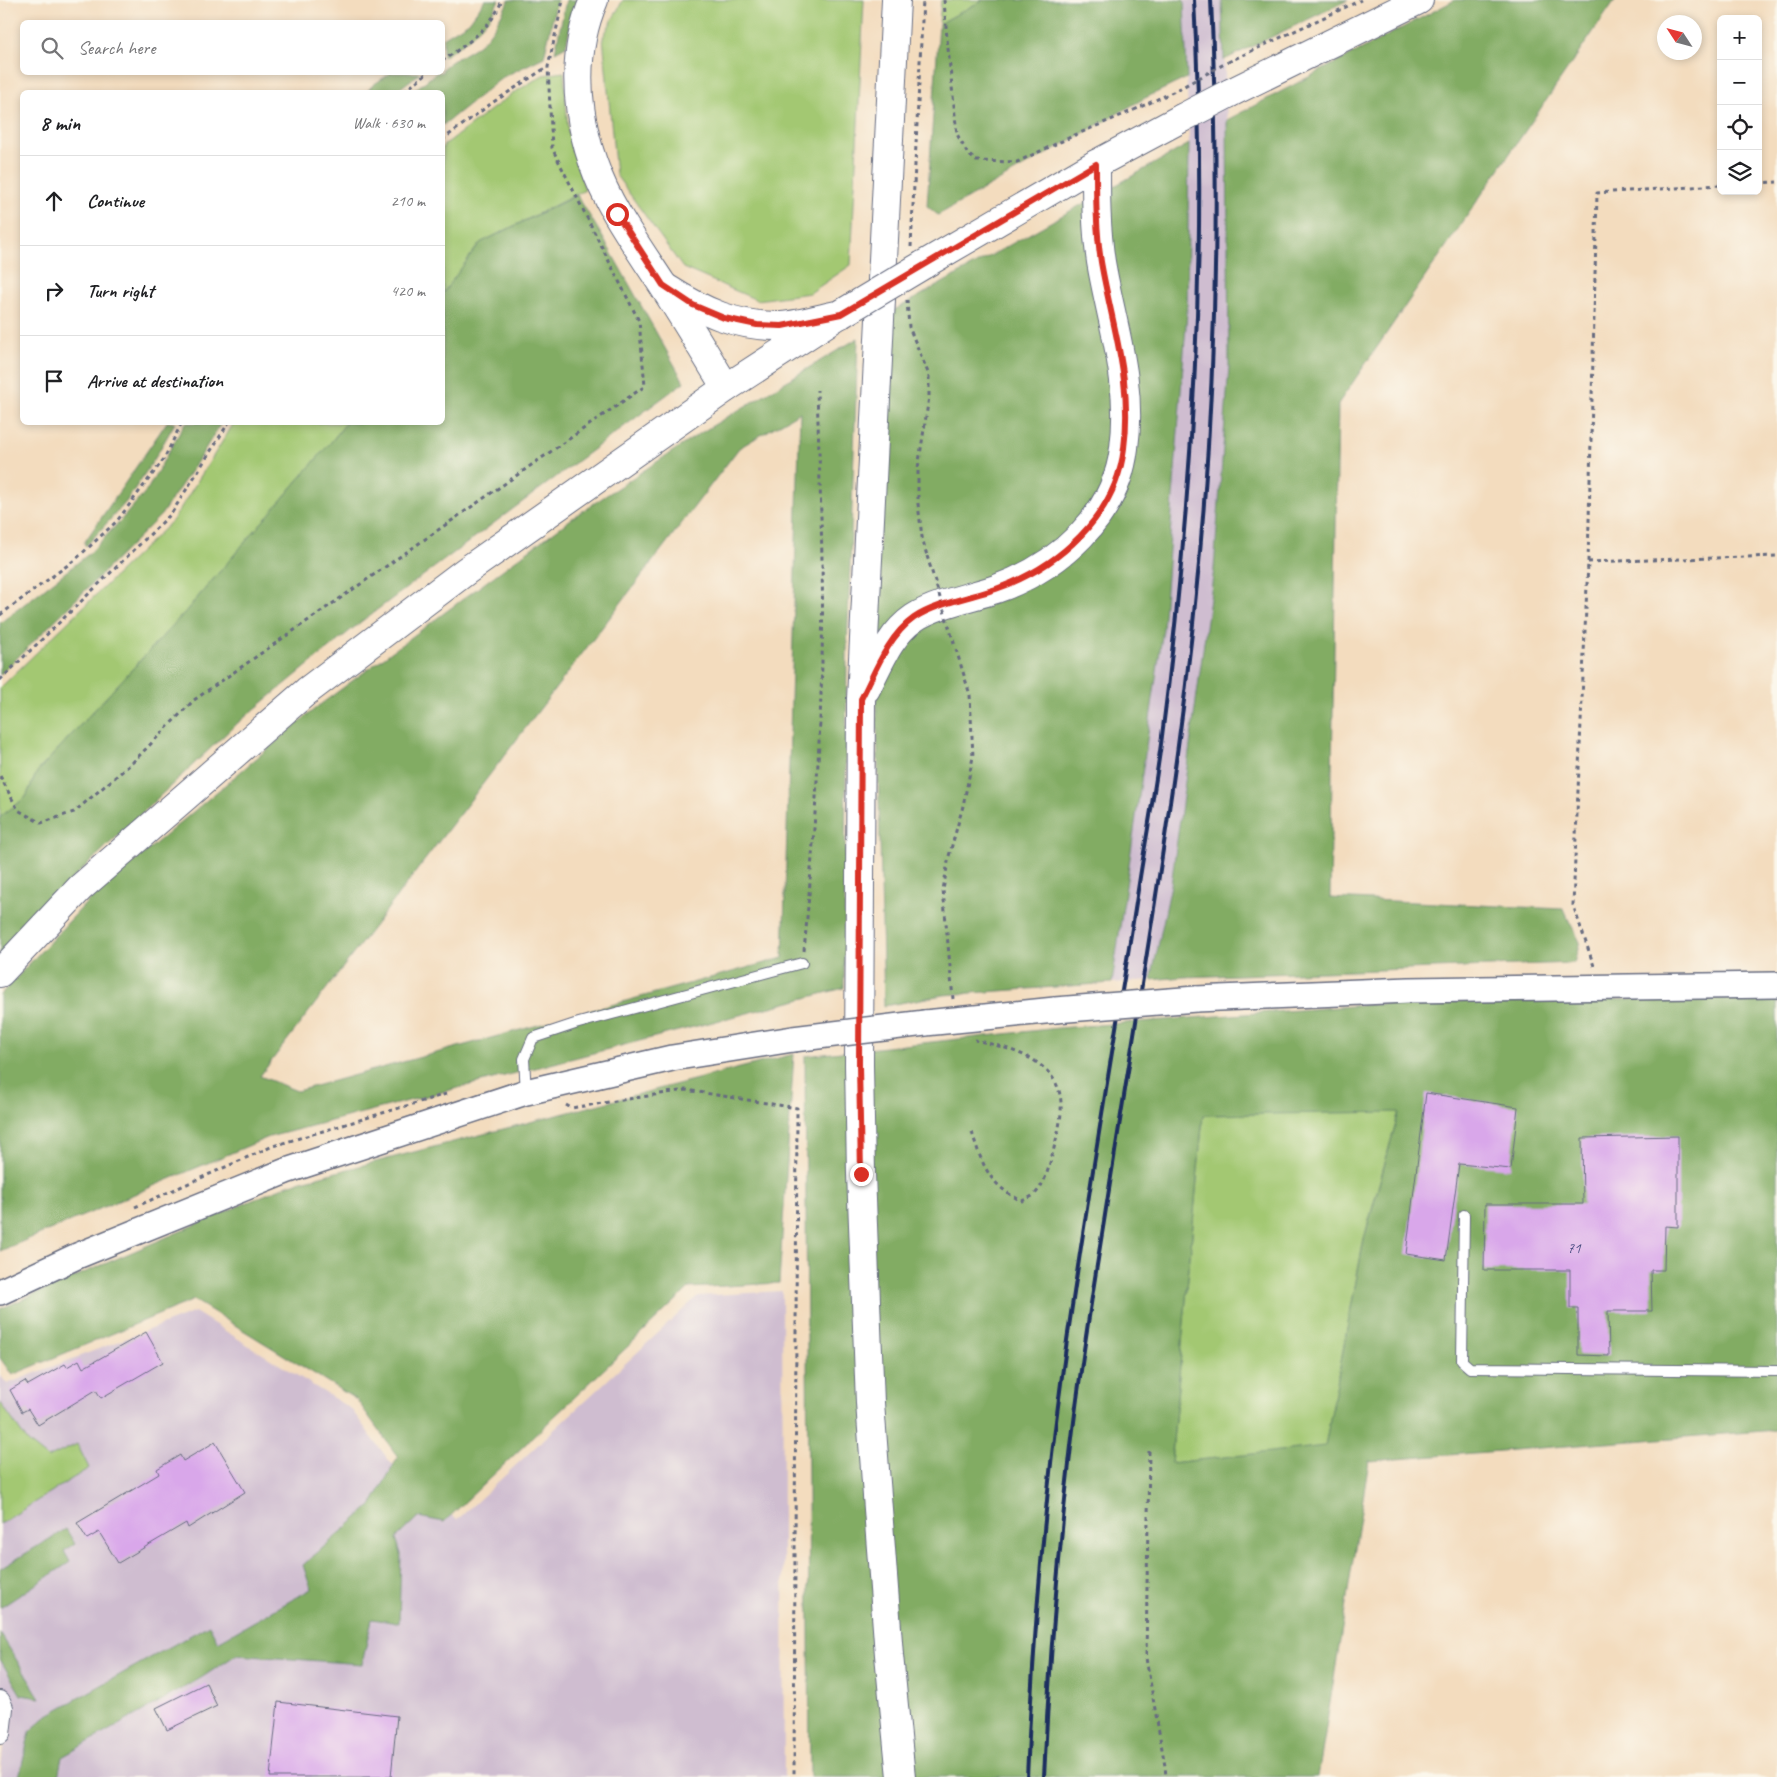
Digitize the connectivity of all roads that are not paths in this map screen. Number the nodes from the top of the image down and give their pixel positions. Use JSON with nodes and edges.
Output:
{"nodes":[{"id":1,"x":594,"y":0,"type":"edge"},
{"id":2,"x":896,"y":0,"type":"edge"},
{"id":3,"x":1419,"y":0,"type":"edge"},
{"id":4,"x":1096,"y":164,"type":"junction"},
{"id":5,"x":663,"y":285,"type":"junction"},
{"id":6,"x":841,"y":314,"type":"junction"},
{"id":7,"x":726,"y":388,"type":"junction"},
{"id":8,"x":861,"y":699,"type":"junction"},
{"id":9,"x":802,"y":962,"type":"road end"},
{"id":10,"x":0,"y":973,"type":"edge"},
{"id":11,"x":1777,"y":984,"type":"edge"},
{"id":12,"x":532,"y":1090,"type":"junction"},
{"id":13,"x":1464,"y":1215,"type":"dead end"},
{"id":14,"x":0,"y":1292,"type":"edge"},
{"id":15,"x":1777,"y":1371,"type":"edge"},
{"id":16,"x":0,"y":1701,"type":"edge"},
{"id":17,"x":0,"y":1734,"type":"edge"},
{"id":18,"x":900,"y":1777,"type":"edge"}],
"edges":[{"from":1,"to":5,"type":"main road"},
{"from":2,"to":8,"type":"main road"},
{"from":3,"to":4,"type":"main road","bridge":true},
{"from":4,"to":6,"type":"main road","bridge":true},
{"from":4,"to":8,"type":"main road"},
{"from":5,"to":6,"type":"main road"},
{"from":5,"to":7,"type":"main road"},
{"from":6,"to":7,"type":"main road"},
{"from":7,"to":10,"type":"main road"},
{"from":8,"to":18,"type":"main road"},
{"from":9,"to":12,"type":"lane"},
{"from":11,"to":12,"type":"street","bridge":true},
{"from":12,"to":14,"type":"street"},
{"from":13,"to":15,"type":"lane"},
{"from":16,"to":17,"type":"street"}]}
